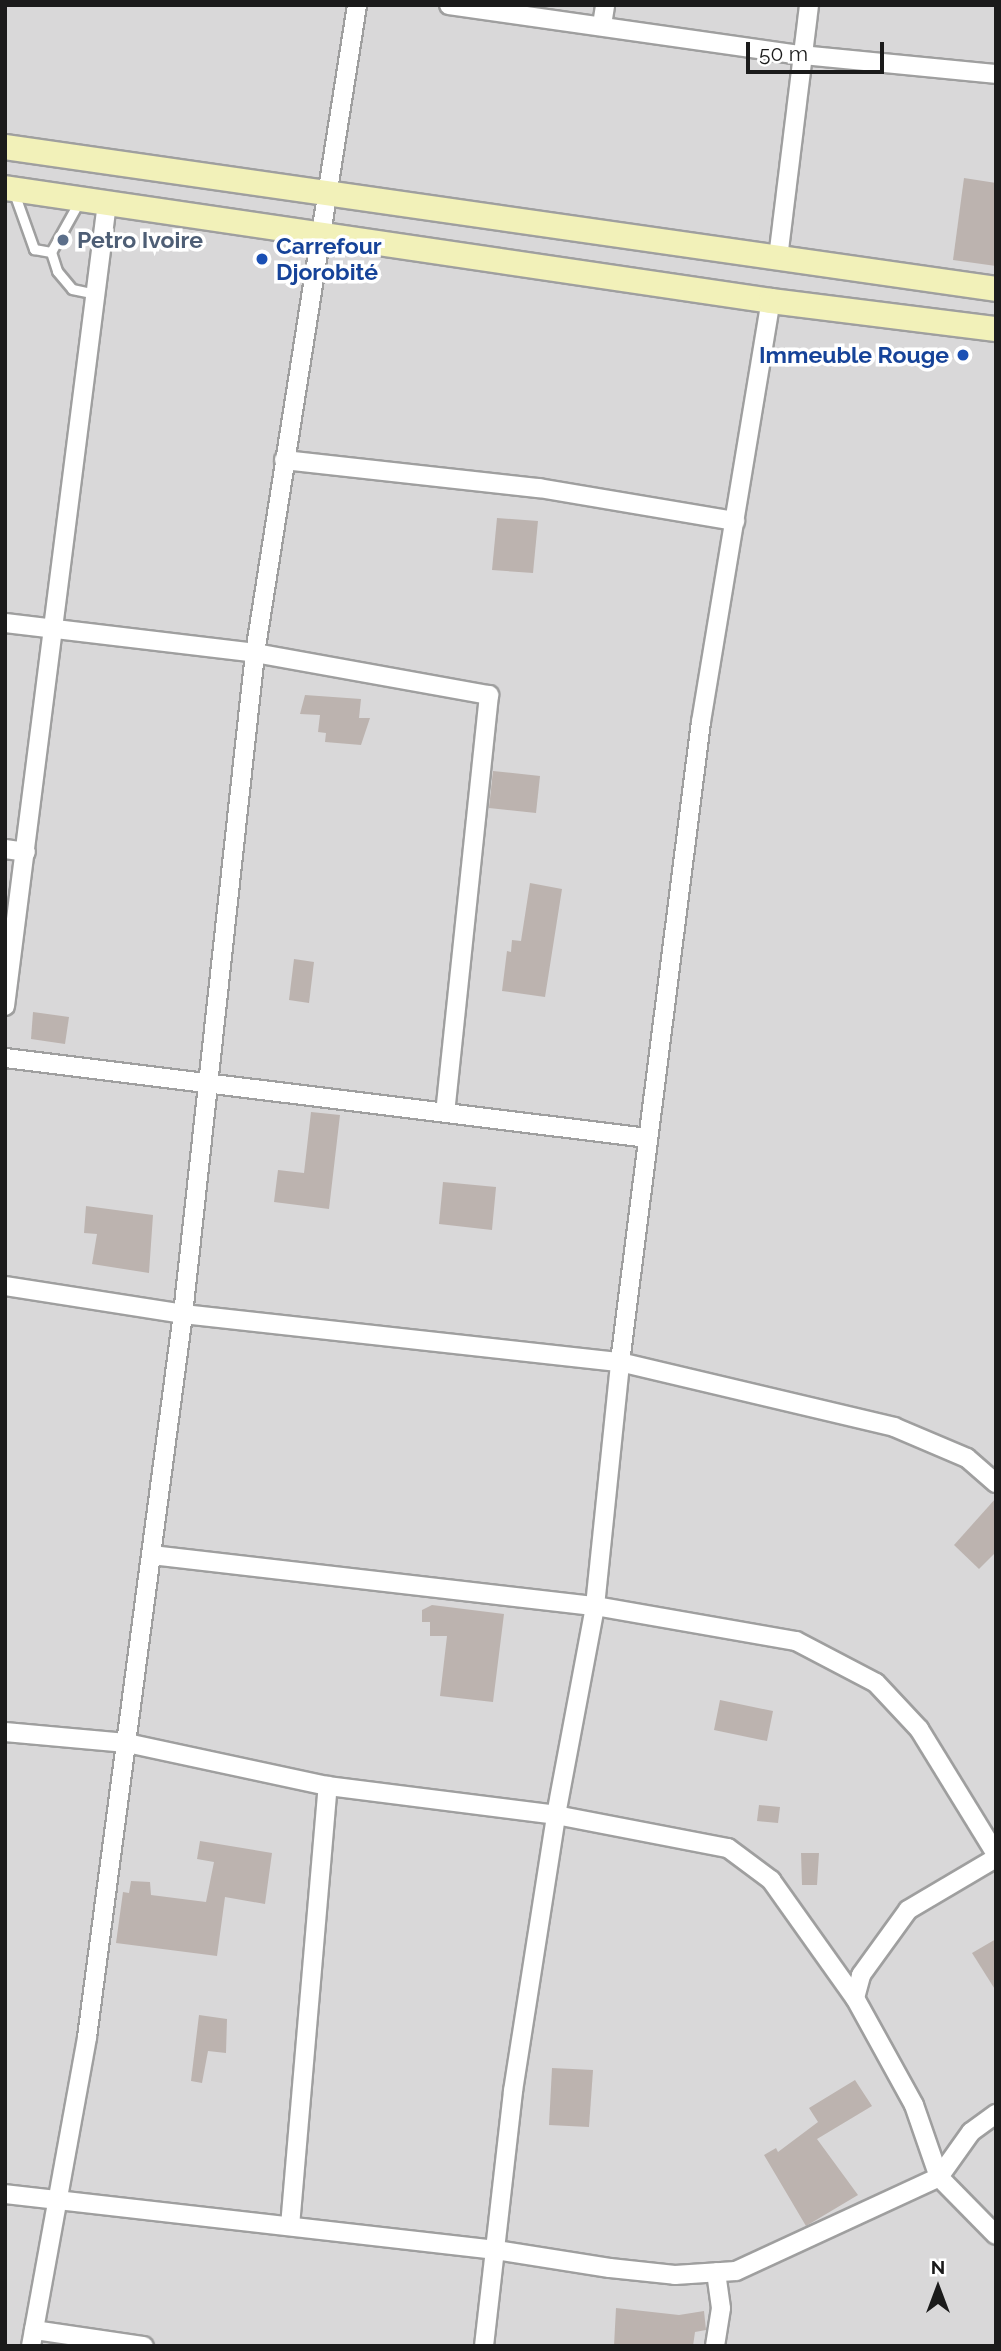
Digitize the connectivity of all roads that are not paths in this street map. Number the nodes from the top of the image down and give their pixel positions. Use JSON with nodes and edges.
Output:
{"nodes":[{"id":1,"x":357,"y":5,"type":"edge"},
{"id":2,"x":449,"y":5,"type":"edge"},
{"id":3,"x":605,"y":5,"type":"edge"},
{"id":4,"x":809,"y":5,"type":"edge"},
{"id":5,"x":602,"y":25,"type":"junction"},
{"id":6,"x":802,"y":55,"type":"junction"},
{"id":7,"x":996,"y":74,"type":"edge"},
{"id":8,"x":5,"y":148,"type":"edge"},
{"id":9,"x":9,"y":188,"type":"edge"},
{"id":10,"x":330,"y":191,"type":"junction"},
{"id":11,"x":80,"y":199,"type":"junction"},
{"id":12,"x":107,"y":203,"type":"junction"},
{"id":13,"x":323,"y":232,"type":"junction"},
{"id":14,"x":51,"y":252,"type":"junction"},
{"id":15,"x":778,"y":258,"type":"junction"},
{"id":16,"x":996,"y":289,"type":"edge"},
{"id":17,"x":96,"y":294,"type":"junction"},
{"id":18,"x":771,"y":301,"type":"junction"},
{"id":19,"x":996,"y":330,"type":"edge"},
{"id":20,"x":284,"y":460,"type":"junction"},
{"id":21,"x":734,"y":521,"type":"junction"},
{"id":22,"x":5,"y":623,"type":"edge"},
{"id":23,"x":52,"y":630,"type":"junction"},
{"id":24,"x":255,"y":653,"type":"junction"},
{"id":25,"x":5,"y":849,"type":"edge"},
{"id":26,"x":26,"y":852,"type":"junction"},
{"id":27,"x":5,"y":1006,"type":"edge"},
{"id":28,"x":5,"y":1058,"type":"edge"},
{"id":29,"x":208,"y":1083,"type":"junction"},
{"id":30,"x":445,"y":1111,"type":"junction"},
{"id":31,"x":647,"y":1138,"type":"junction"},
{"id":32,"x":5,"y":1286,"type":"edge"},
{"id":33,"x":183,"y":1314,"type":"junction"},
{"id":34,"x":620,"y":1362,"type":"junction"},
{"id":35,"x":996,"y":1483,"type":"edge"},
{"id":36,"x":152,"y":1555,"type":"junction"},
{"id":37,"x":595,"y":1606,"type":"junction"},
{"id":38,"x":5,"y":1732,"type":"edge"},
{"id":39,"x":127,"y":1743,"type":"junction"},
{"id":40,"x":328,"y":1786,"type":"junction"},
{"id":41,"x":556,"y":1815,"type":"junction"},
{"id":42,"x":996,"y":1856,"type":"edge"},
{"id":43,"x":855,"y":1998,"type":"junction"},
{"id":44,"x":996,"y":2114,"type":"edge"},
{"id":45,"x":939,"y":2178,"type":"junction"},
{"id":46,"x":5,"y":2194,"type":"edge"},
{"id":47,"x":60,"y":2201,"type":"junction"},
{"id":48,"x":290,"y":2226,"type":"junction"},
{"id":49,"x":996,"y":2235,"type":"edge"},
{"id":50,"x":495,"y":2250,"type":"junction"},
{"id":51,"x":716,"y":2272,"type":"junction"},
{"id":52,"x":33,"y":2338,"type":"edge"},
{"id":53,"x":144,"y":2346,"type":"edge"},
{"id":54,"x":484,"y":2346,"type":"edge"},
{"id":55,"x":715,"y":2346,"type":"edge"}],
"edges":[{"from":1,"to":10,"type":"street"},
{"from":2,"to":5,"type":"street"},
{"from":3,"to":5,"type":"street"},
{"from":4,"to":6,"type":"street"},
{"from":5,"to":6,"type":"street"},
{"from":6,"to":7,"type":"street"},
{"from":6,"to":15,"type":"street"},
{"from":8,"to":10,"type":"main road"},
{"from":9,"to":11,"type":"main road"},
{"from":9,"to":14,"type":"lane"},
{"from":10,"to":13,"type":"street"},
{"from":10,"to":15,"type":"main road"},
{"from":11,"to":12,"type":"main road"},
{"from":11,"to":14,"type":"lane"},
{"from":12,"to":13,"type":"main road"},
{"from":12,"to":17,"type":"street"},
{"from":13,"to":18,"type":"main road"},
{"from":13,"to":20,"type":"street"},
{"from":14,"to":17,"type":"lane"},
{"from":15,"to":16,"type":"main road"},
{"from":17,"to":23,"type":"street"},
{"from":18,"to":19,"type":"main road"},
{"from":18,"to":21,"type":"street"},
{"from":20,"to":21,"type":"street"},
{"from":20,"to":24,"type":"street"},
{"from":21,"to":31,"type":"street"},
{"from":22,"to":23,"type":"street"},
{"from":23,"to":24,"type":"street"},
{"from":23,"to":26,"type":"street"},
{"from":24,"to":29,"type":"street"},
{"from":24,"to":30,"type":"street"},
{"from":25,"to":26,"type":"street"},
{"from":26,"to":27,"type":"street"},
{"from":28,"to":29,"type":"street"},
{"from":29,"to":30,"type":"street"},
{"from":29,"to":33,"type":"street"},
{"from":30,"to":31,"type":"street"},
{"from":31,"to":34,"type":"street"},
{"from":32,"to":33,"type":"street"},
{"from":33,"to":34,"type":"street"},
{"from":33,"to":36,"type":"street"},
{"from":34,"to":35,"type":"street"},
{"from":34,"to":37,"type":"street"},
{"from":36,"to":37,"type":"street"},
{"from":36,"to":39,"type":"street"},
{"from":37,"to":41,"type":"street"},
{"from":37,"to":42,"type":"street"},
{"from":38,"to":39,"type":"street"},
{"from":39,"to":40,"type":"street"},
{"from":39,"to":47,"type":"street"},
{"from":40,"to":41,"type":"street"},
{"from":40,"to":48,"type":"street"},
{"from":41,"to":43,"type":"street"},
{"from":41,"to":50,"type":"street"},
{"from":42,"to":43,"type":"street"},
{"from":43,"to":45,"type":"street"},
{"from":44,"to":45,"type":"street"},
{"from":45,"to":49,"type":"street"},
{"from":45,"to":51,"type":"street"},
{"from":46,"to":47,"type":"street"},
{"from":47,"to":48,"type":"street"},
{"from":47,"to":52,"type":"street"},
{"from":48,"to":50,"type":"street"},
{"from":50,"to":51,"type":"street"},
{"from":50,"to":54,"type":"street"},
{"from":51,"to":55,"type":"street"},
{"from":52,"to":53,"type":"street"}]}
